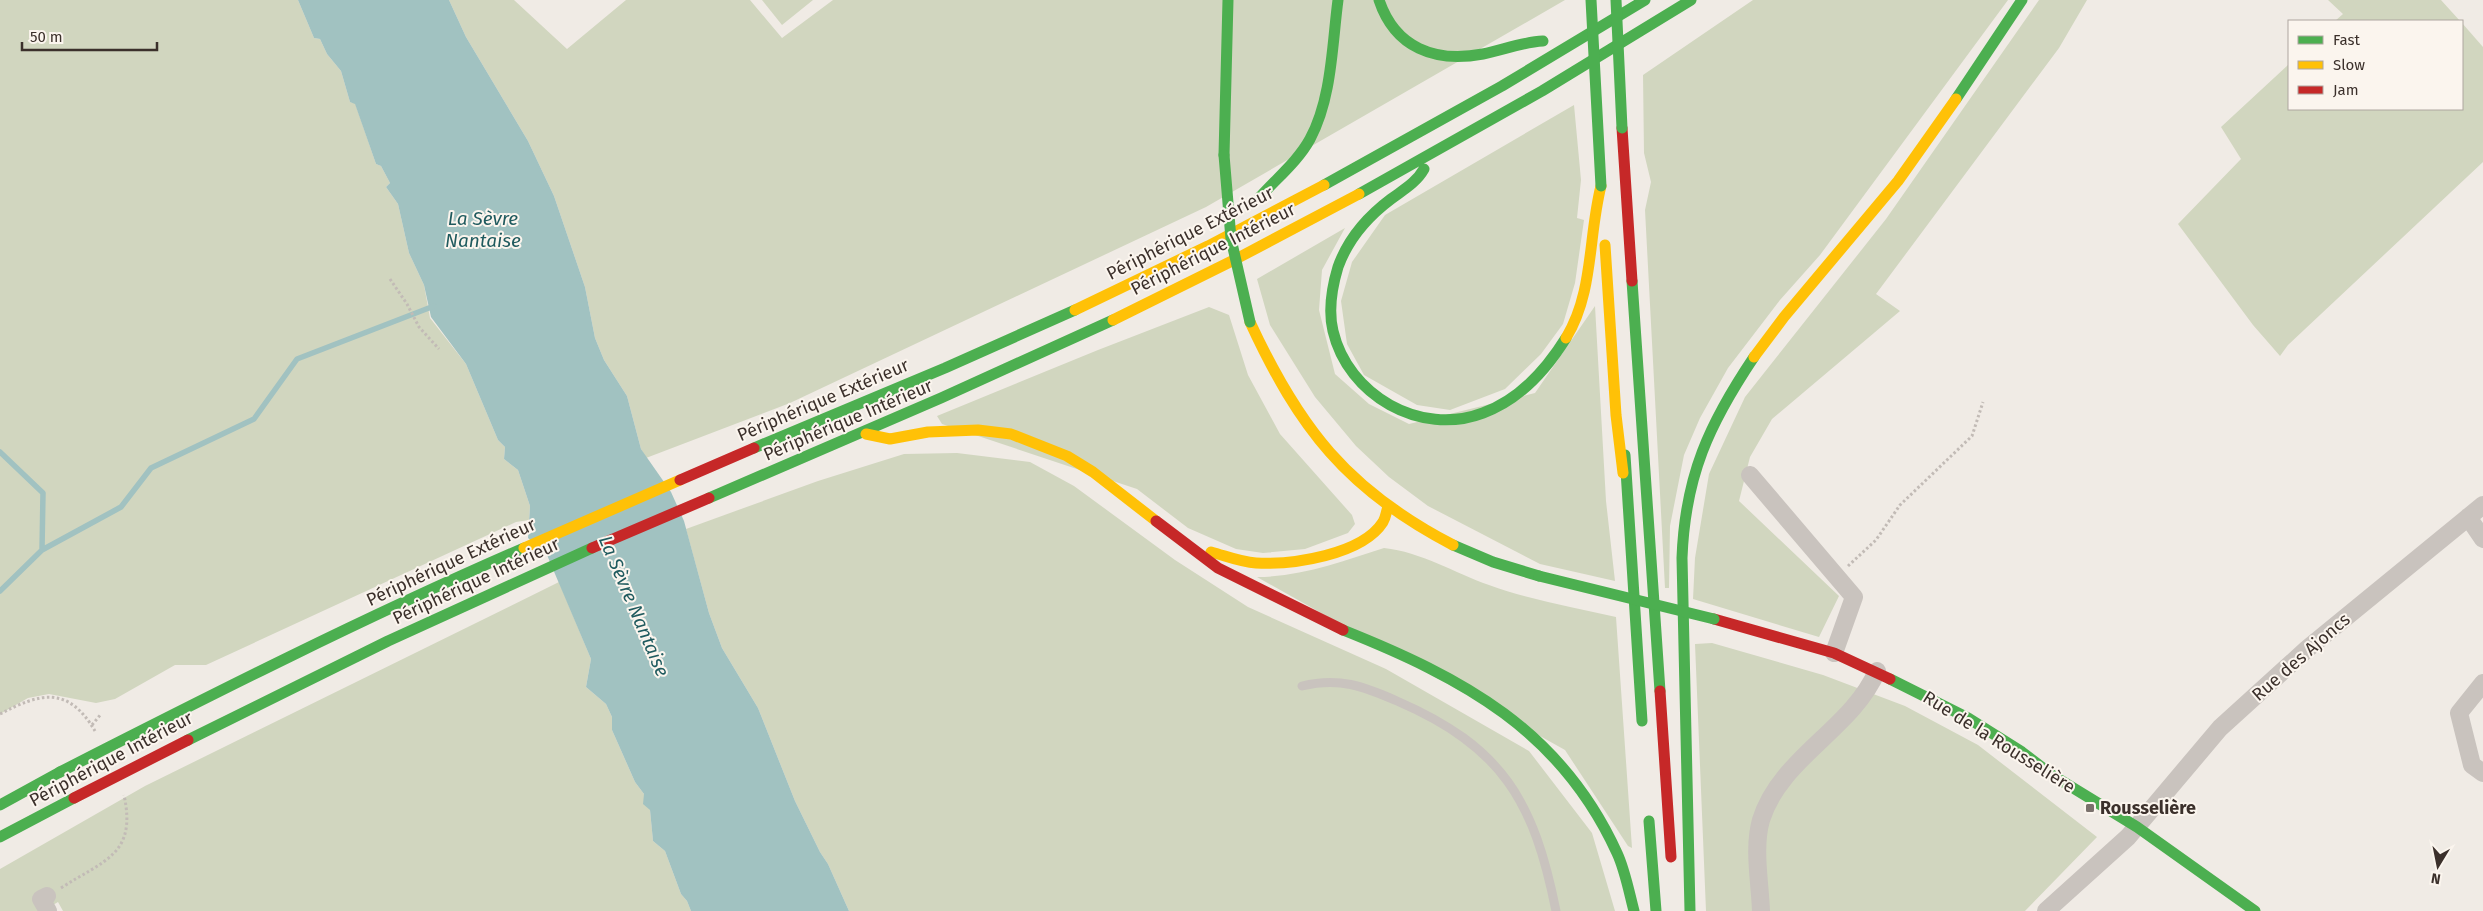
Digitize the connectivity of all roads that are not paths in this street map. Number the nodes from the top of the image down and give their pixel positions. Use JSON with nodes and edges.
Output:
{"nodes":[{"id":1,"x":1228,"y":0,"type":"edge"},
{"id":2,"x":1338,"y":0,"type":"edge"},
{"id":3,"x":1379,"y":0,"type":"edge"},
{"id":4,"x":1591,"y":0,"type":"edge"},
{"id":5,"x":1602,"y":0,"type":"edge"},
{"id":6,"x":1611,"y":0,"type":"edge"},
{"id":7,"x":1616,"y":0,"type":"edge"},
{"id":8,"x":1645,"y":0,"type":"edge"},
{"id":9,"x":1691,"y":0,"type":"edge"},
{"id":10,"x":2022,"y":0,"type":"edge"},
{"id":11,"x":1581,"y":19,"type":"dead end"},
{"id":12,"x":1510,"y":60,"type":"dead end"},
{"id":13,"x":1432,"y":155,"type":"junction"},
{"id":14,"x":1295,"y":179,"type":"dead end"},
{"id":15,"x":1601,"y":186,"type":"junction"},
{"id":16,"x":1613,"y":192,"type":"dead end"},
{"id":17,"x":1252,"y":202,"type":"junction"},
{"id":18,"x":1219,"y":219,"type":"dead end"},
{"id":19,"x":1615,"y":238,"type":"dead end"},
{"id":20,"x":1146,"y":262,"type":"dead end"},
{"id":21,"x":1126,"y":285,"type":"junction"},
{"id":22,"x":863,"y":433,"type":"junction"},
{"id":23,"x":1750,"y":475,"type":"dead end"},
{"id":24,"x":2483,"y":505,"type":"edge"},
{"id":25,"x":1388,"y":507,"type":"junction"},
{"id":26,"x":1627,"y":510,"type":"junction"},
{"id":27,"x":2468,"y":517,"type":"junction"},
{"id":28,"x":2483,"y":539,"type":"edge"},
{"id":29,"x":1191,"y":546,"type":"junction"},
{"id":30,"x":1834,"y":653,"type":"junction"},
{"id":31,"x":1877,"y":671,"type":"junction"},
{"id":32,"x":2483,"y":683,"type":"edge"},
{"id":33,"x":1302,"y":686,"type":"dead end"},
{"id":34,"x":1642,"y":730,"type":"dead end"},
{"id":35,"x":2483,"y":773,"type":"edge"},
{"id":36,"x":0,"y":805,"type":"edge"},
{"id":37,"x":1648,"y":807,"type":"dead end"},
{"id":38,"x":2137,"y":827,"type":"junction"},
{"id":39,"x":0,"y":837,"type":"edge"},
{"id":40,"x":1672,"y":872,"type":"dead end"},
{"id":41,"x":1556,"y":911,"type":"edge"},
{"id":42,"x":1634,"y":911,"type":"edge"},
{"id":43,"x":1656,"y":911,"type":"edge"},
{"id":44,"x":1690,"y":911,"type":"edge"},
{"id":45,"x":1761,"y":911,"type":"edge"},
{"id":46,"x":2046,"y":911,"type":"edge"},
{"id":47,"x":2255,"y":911,"type":"edge"}],
"edges":[{"from":1,"to":25,"type":"main road","name":"Rue de la Rousselière","bridge":true},
{"from":2,"to":17,"type":"main road"},
{"from":3,"to":12,"type":"main road"},
{"from":4,"to":15,"type":"main road","bridge":true},
{"from":5,"to":16,"type":"main road"},
{"from":6,"to":11,"type":"main road"},
{"from":7,"to":40,"type":"main road","bridge":true},
{"from":8,"to":21,"type":"main road","name":"Périphérique Extérieur"},
{"from":9,"to":13,"type":"main road","name":"Périphérique Intérieur"},
{"from":10,"to":44,"type":"main road"},
{"from":13,"to":15,"type":"main road"},
{"from":13,"to":22,"type":"main road","name":"Périphérique Intérieur"},
{"from":14,"to":17,"type":"main road"},
{"from":15,"to":26,"type":"main road"},
{"from":17,"to":18,"type":"main road"},
{"from":19,"to":26,"type":"main road"},
{"from":20,"to":21,"type":"main road"},
{"from":21,"to":36,"type":"main road","name":"Périphérique Extérieur","bridge":true},
{"from":22,"to":29,"type":"main road"},
{"from":22,"to":39,"type":"main road","name":"Périphérique Intérieur","bridge":true},
{"from":23,"to":30,"type":"street"},
{"from":24,"to":27,"type":"street","name":"Rue des Ajoncs"},
{"from":25,"to":29,"type":"main road"},
{"from":25,"to":30,"type":"main road","name":"Rue de la Rousselière","bridge":true},
{"from":26,"to":34,"type":"main road"},
{"from":27,"to":28,"type":"street"},
{"from":27,"to":38,"type":"street","name":"Rue des Ajoncs"},
{"from":29,"to":42,"type":"main road"},
{"from":30,"to":31,"type":"main road","name":"Rue de la Rousselière"},
{"from":31,"to":38,"type":"main road","name":"Rue de la Rousselière"},
{"from":31,"to":45,"type":"street"},
{"from":32,"to":35,"type":"street"},
{"from":33,"to":41,"type":"lane"},
{"from":37,"to":43,"type":"main road"},
{"from":38,"to":46,"type":"street","name":"Rue des Ajoncs"},
{"from":38,"to":47,"type":"main road","name":"Rue de la Rousselière"}]}
